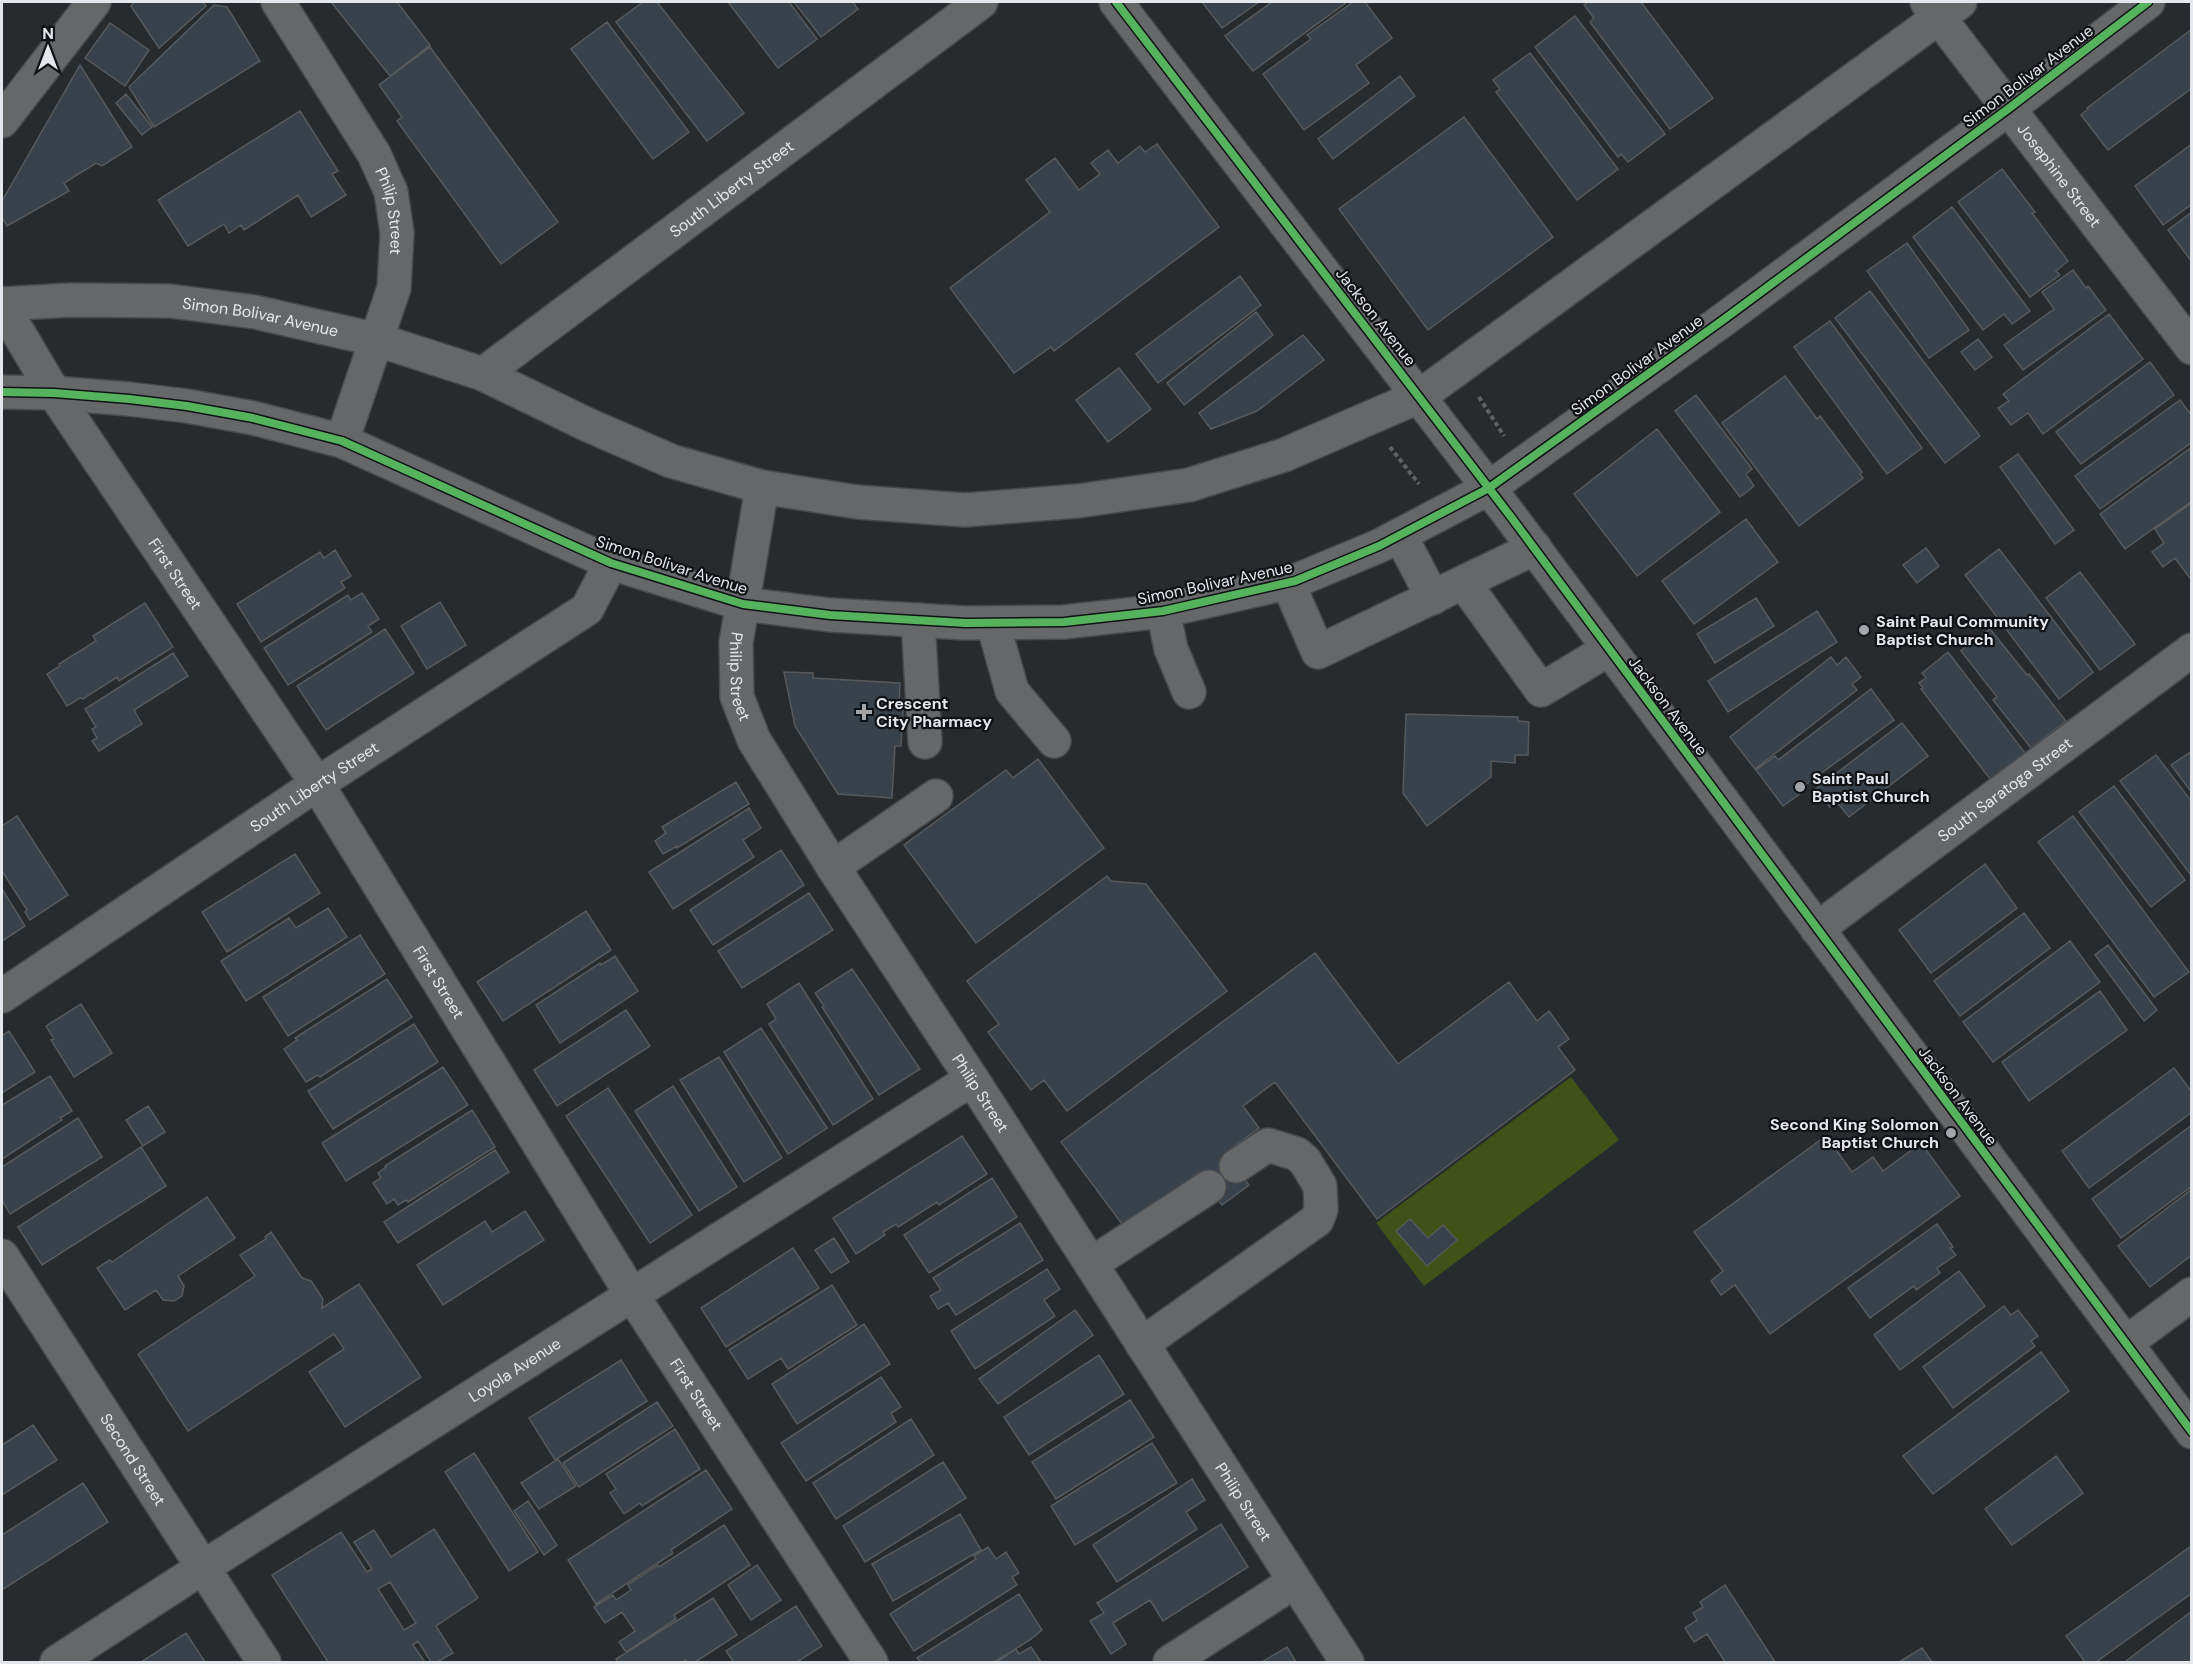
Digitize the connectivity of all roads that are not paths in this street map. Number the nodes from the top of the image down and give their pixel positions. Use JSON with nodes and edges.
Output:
{"nodes":[{"id":1,"x":94,"y":2,"type":"edge"},
{"id":2,"x":278,"y":2,"type":"edge"},
{"id":3,"x":981,"y":2,"type":"edge"},
{"id":4,"x":1116,"y":2,"type":"edge"},
{"id":5,"x":2148,"y":2,"type":"edge"},
{"id":6,"x":1942,"y":7,"type":"edge"},
{"id":7,"x":2008,"y":109,"type":"junction"},
{"id":8,"x":2,"y":122,"type":"edge"},
{"id":9,"x":2,"y":304,"type":"edge"},
{"id":10,"x":378,"y":340,"type":"junction"},
{"id":11,"x":2192,"y":348,"type":"edge"},
{"id":12,"x":483,"y":374,"type":"junction"},
{"id":13,"x":2,"y":392,"type":"edge"},
{"id":14,"x":54,"y":393,"type":"junction"},
{"id":15,"x":1420,"y":396,"type":"junction"},
{"id":16,"x":342,"y":441,"type":"junction"},
{"id":17,"x":762,"y":487,"type":"junction"},
{"id":18,"x":1489,"y":488,"type":"junction"},
{"id":19,"x":1400,"y":535,"type":"junction"},
{"id":20,"x":1535,"y":548,"type":"junction"},
{"id":21,"x":611,"y":563,"type":"junction"},
{"id":22,"x":1288,"y":583,"type":"junction"},
{"id":23,"x":1464,"y":583,"type":"junction"},
{"id":24,"x":1433,"y":598,"type":"junction"},
{"id":25,"x":743,"y":604,"type":"junction"},
{"id":26,"x":1163,"y":611,"type":"junction"},
{"id":27,"x":918,"y":620,"type":"junction"},
{"id":28,"x":993,"y":622,"type":"junction"},
{"id":29,"x":1610,"y":649,"type":"junction"},
{"id":30,"x":2192,"y":650,"type":"edge"},
{"id":31,"x":1189,"y":692,"type":"dead end"},
{"id":32,"x":1053,"y":741,"type":"dead end"},
{"id":33,"x":926,"y":742,"type":"dead end"},
{"id":34,"x":317,"y":784,"type":"junction"},
{"id":35,"x":936,"y":796,"type":"dead end"},
{"id":36,"x":833,"y":867,"type":"junction"},
{"id":37,"x":1817,"y":929,"type":"junction"},
{"id":38,"x":2,"y":996,"type":"edge"},
{"id":39,"x":972,"y":1079,"type":"junction"},
{"id":40,"x":1236,"y":1166,"type":"dead end"},
{"id":41,"x":1209,"y":1187,"type":"dead end"},
{"id":42,"x":2,"y":1256,"type":"edge"},
{"id":43,"x":1091,"y":1264,"type":"junction"},
{"id":44,"x":2192,"y":1294,"type":"edge"},
{"id":45,"x":632,"y":1295,"type":"junction"},
{"id":46,"x":2126,"y":1343,"type":"junction"},
{"id":47,"x":1142,"y":1344,"type":"junction"},
{"id":48,"x":2192,"y":1432,"type":"edge"},
{"id":49,"x":202,"y":1568,"type":"junction"},
{"id":50,"x":1294,"y":1582,"type":"junction"},
{"id":51,"x":57,"y":1662,"type":"edge"},
{"id":52,"x":264,"y":1662,"type":"edge"},
{"id":53,"x":871,"y":1662,"type":"edge"},
{"id":54,"x":1170,"y":1662,"type":"edge"},
{"id":55,"x":1347,"y":1662,"type":"edge"}],
"edges":[{"from":1,"to":8,"type":"street"},
{"from":2,"to":10,"type":"street","name":"Philip Street"},
{"from":3,"to":12,"type":"street","name":"South Liberty Street"},
{"from":4,"to":15,"type":"street","name":"Jackson Avenue"},
{"from":5,"to":7,"type":"street","name":"Simon Bolivar Avenue"},
{"from":6,"to":7,"type":"street","name":"Josephine Street"},
{"from":6,"to":15,"type":"street","name":"Simon Bolivar Avenue"},
{"from":7,"to":11,"type":"street","name":"Josephine Street"},
{"from":7,"to":18,"type":"street","name":"Simon Bolivar Avenue"},
{"from":9,"to":10,"type":"street","name":"Simon Bolivar Avenue"},
{"from":9,"to":14,"type":"street","name":"First Street"},
{"from":10,"to":12,"type":"street","name":"Simon Bolivar Avenue"},
{"from":10,"to":16,"type":"street","name":"Philip Street"},
{"from":12,"to":17,"type":"street","name":"Simon Bolivar Avenue"},
{"from":13,"to":14,"type":"street","name":"Simon Bolivar Avenue"},
{"from":14,"to":16,"type":"street","name":"Simon Bolivar Avenue"},
{"from":14,"to":34,"type":"street","name":"First Street"},
{"from":15,"to":17,"type":"street","name":"Simon Bolivar Avenue"},
{"from":15,"to":18,"type":"street","name":"Jackson Avenue"},
{"from":16,"to":21,"type":"street","name":"Simon Bolivar Avenue"},
{"from":17,"to":25,"type":"street","name":"Philip Street"},
{"from":18,"to":19,"type":"street","name":"Simon Bolivar Avenue"},
{"from":18,"to":20,"type":"street","name":"Jackson Avenue"},
{"from":19,"to":22,"type":"street","name":"Simon Bolivar Avenue"},
{"from":19,"to":24,"type":"street"},
{"from":20,"to":23,"type":"street"},
{"from":20,"to":29,"type":"street","name":"Jackson Avenue"},
{"from":21,"to":25,"type":"street","name":"Simon Bolivar Avenue"},
{"from":21,"to":34,"type":"street","name":"South Liberty Street"},
{"from":22,"to":24,"type":"street"},
{"from":22,"to":26,"type":"street","name":"Simon Bolivar Avenue"},
{"from":23,"to":24,"type":"street"},
{"from":23,"to":29,"type":"street"},
{"from":25,"to":27,"type":"street","name":"Simon Bolivar Avenue"},
{"from":25,"to":36,"type":"street","name":"Philip Street"},
{"from":26,"to":28,"type":"street","name":"Simon Bolivar Avenue"},
{"from":26,"to":31,"type":"street"},
{"from":27,"to":28,"type":"street","name":"Simon Bolivar Avenue"},
{"from":27,"to":33,"type":"street"},
{"from":28,"to":32,"type":"street"},
{"from":29,"to":37,"type":"street","name":"Jackson Avenue"},
{"from":30,"to":37,"type":"street","name":"South Saratoga Street"},
{"from":34,"to":38,"type":"street","name":"South Liberty Street"},
{"from":34,"to":45,"type":"street","name":"First Street"},
{"from":35,"to":36,"type":"street"},
{"from":36,"to":39,"type":"street","name":"Philip Street"},
{"from":37,"to":46,"type":"street","name":"Jackson Avenue"},
{"from":39,"to":43,"type":"street","name":"Philip Street"},
{"from":39,"to":45,"type":"street","name":"Loyola Avenue"},
{"from":40,"to":47,"type":"street"},
{"from":41,"to":43,"type":"street"},
{"from":42,"to":49,"type":"street","name":"Second Street"},
{"from":43,"to":47,"type":"street","name":"Philip Street"},
{"from":44,"to":46,"type":"street"},
{"from":45,"to":49,"type":"street","name":"Loyola Avenue"},
{"from":45,"to":53,"type":"street","name":"First Street"},
{"from":46,"to":48,"type":"street","name":"Jackson Avenue"},
{"from":47,"to":50,"type":"street","name":"Philip Street"},
{"from":49,"to":51,"type":"street","name":"Loyola Avenue"},
{"from":49,"to":52,"type":"street","name":"Second Street"},
{"from":50,"to":54,"type":"street"},
{"from":50,"to":55,"type":"street","name":"Philip Street"}]}
